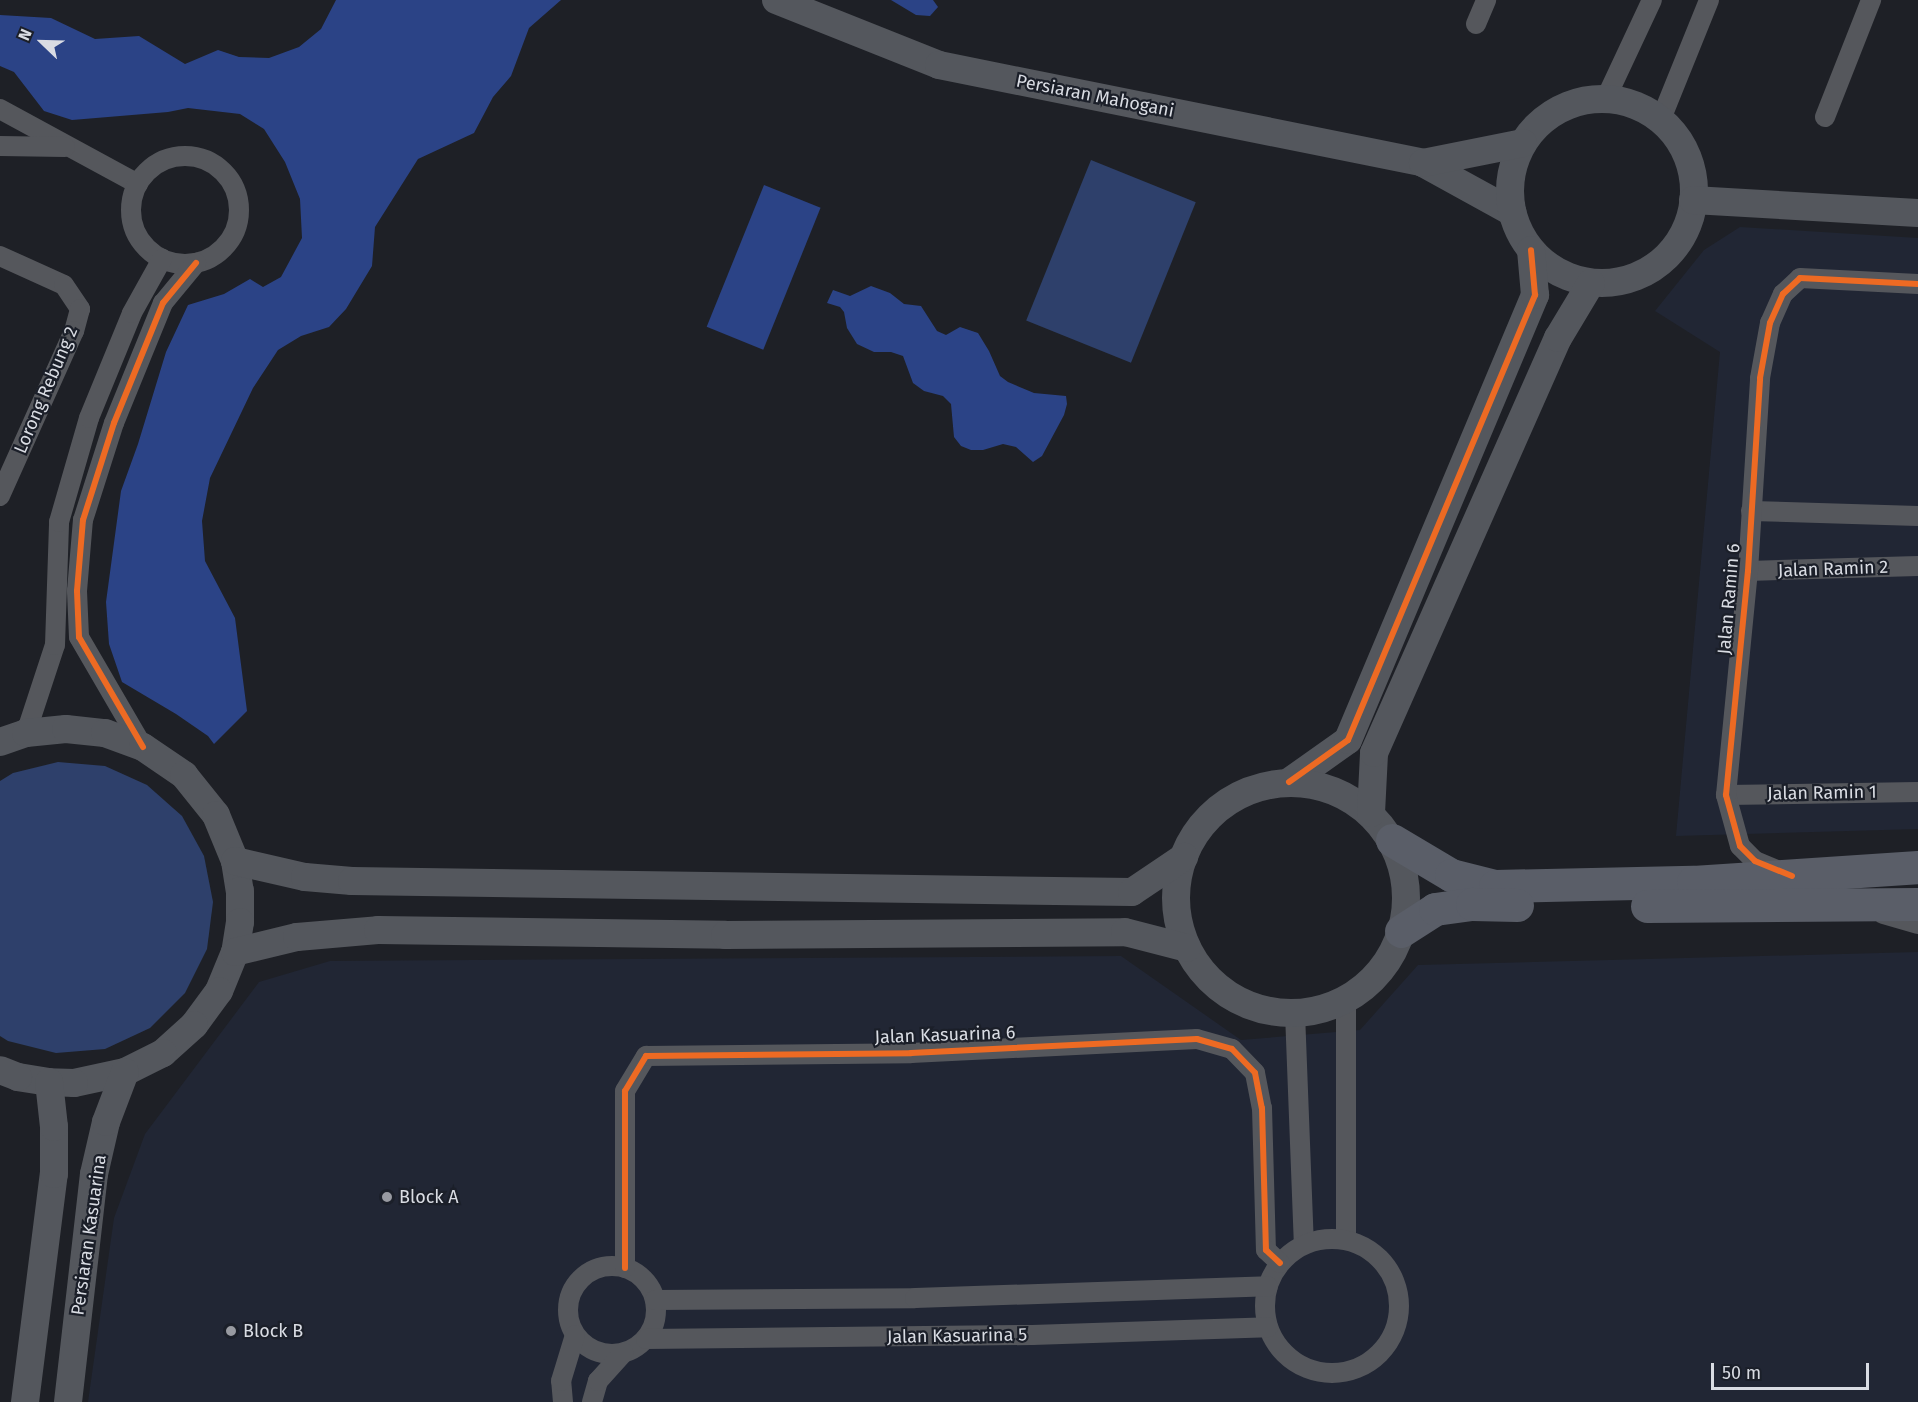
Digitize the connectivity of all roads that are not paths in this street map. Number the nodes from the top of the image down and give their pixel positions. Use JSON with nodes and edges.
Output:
{"nodes":[{"id":1,"x":776,"y":0,"type":"edge"},
{"id":2,"x":1486,"y":0,"type":"edge"},
{"id":3,"x":1652,"y":0,"type":"edge"},
{"id":4,"x":1709,"y":0,"type":"edge"},
{"id":5,"x":1870,"y":0,"type":"edge"},
{"id":6,"x":1476,"y":24,"type":"dead end"},
{"id":7,"x":1606,"y":98,"type":"junction"},
{"id":8,"x":0,"y":109,"type":"edge"},
{"id":9,"x":1825,"y":117,"type":"dead end"},
{"id":10,"x":1661,"y":119,"type":"junction"},
{"id":11,"x":1523,"y":143,"type":"junction"},
{"id":12,"x":0,"y":146,"type":"edge"},
{"id":13,"x":65,"y":147,"type":"junction"},
{"id":14,"x":1423,"y":163,"type":"junction"},
{"id":15,"x":138,"y":184,"type":"junction"},
{"id":16,"x":1694,"y":200,"type":"junction"},
{"id":17,"x":1512,"y":212,"type":"junction"},
{"id":18,"x":1918,"y":213,"type":"edge"},
{"id":19,"x":1531,"y":250,"type":"junction"},
{"id":20,"x":0,"y":256,"type":"edge"},
{"id":21,"x":162,"y":259,"type":"junction"},
{"id":22,"x":196,"y":263,"type":"junction"},
{"id":23,"x":1591,"y":283,"type":"junction"},
{"id":24,"x":1918,"y":284,"type":"edge"},
{"id":25,"x":0,"y":496,"type":"edge"},
{"id":26,"x":1751,"y":511,"type":"junction"},
{"id":27,"x":1918,"y":516,"type":"edge"},
{"id":28,"x":1918,"y":566,"type":"edge"},
{"id":29,"x":1749,"y":572,"type":"junction"},
{"id":30,"x":13,"y":738,"type":"edge"},
{"id":31,"x":143,"y":747,"type":"junction"},
{"id":32,"x":1289,"y":782,"type":"junction"},
{"id":33,"x":1918,"y":792,"type":"edge"},
{"id":34,"x":1726,"y":795,"type":"junction"},
{"id":35,"x":1371,"y":813,"type":"junction"},
{"id":36,"x":1392,"y":840,"type":"junction"},
{"id":37,"x":1184,"y":857,"type":"junction"},
{"id":38,"x":235,"y":861,"type":"junction"},
{"id":39,"x":1918,"y":867,"type":"edge"},
{"id":40,"x":1792,"y":876,"type":"junction"},
{"id":41,"x":1918,"y":904,"type":"edge"},
{"id":42,"x":1853,"y":905,"type":"junction"},
{"id":43,"x":1918,"y":924,"type":"edge"},
{"id":44,"x":1401,"y":931,"type":"junction"},
{"id":45,"x":1188,"y":948,"type":"junction"},
{"id":46,"x":235,"y":952,"type":"junction"},
{"id":47,"x":1346,"y":1000,"type":"junction"},
{"id":48,"x":1295,"y":1014,"type":"junction"},
{"id":49,"x":0,"y":1070,"type":"edge"},
{"id":50,"x":125,"y":1072,"type":"junction"},
{"id":51,"x":48,"y":1082,"type":"junction"},
{"id":52,"x":1347,"y":1239,"type":"junction"},
{"id":53,"x":1304,"y":1244,"type":"junction"},
{"id":54,"x":1280,"y":1263,"type":"junction"},
{"id":55,"x":625,"y":1268,"type":"junction"},
{"id":56,"x":1268,"y":1286,"type":"junction"},
{"id":57,"x":655,"y":1300,"type":"junction"},
{"id":58,"x":1268,"y":1327,"type":"junction"},
{"id":59,"x":575,"y":1335,"type":"junction"},
{"id":60,"x":646,"y":1339,"type":"junction"},
{"id":61,"x":623,"y":1353,"type":"junction"},
{"id":62,"x":25,"y":1402,"type":"edge"},
{"id":63,"x":68,"y":1402,"type":"edge"},
{"id":64,"x":563,"y":1402,"type":"edge"},
{"id":65,"x":592,"y":1402,"type":"edge"}],
"edges":[{"from":1,"to":14,"type":"main road","name":"Persiaran Mahogani"},
{"from":2,"to":6,"type":"street"},
{"from":3,"to":7,"type":"street"},
{"from":4,"to":10,"type":"street"},
{"from":5,"to":9,"type":"street"},
{"from":7,"to":10,"type":"main road"},
{"from":7,"to":11,"type":"main road"},
{"from":8,"to":13,"type":"street"},
{"from":10,"to":16,"type":"main road"},
{"from":11,"to":14,"type":"main road"},
{"from":11,"to":17,"type":"main road"},
{"from":12,"to":13,"type":"street"},
{"from":13,"to":15,"type":"street"},
{"from":14,"to":17,"type":"main road"},
{"from":15,"to":21,"type":"street"},
{"from":15,"to":22,"type":"street"},
{"from":16,"to":18,"type":"main road"},
{"from":16,"to":23,"type":"main road"},
{"from":17,"to":19,"type":"main road"},
{"from":19,"to":23,"type":"main road"},
{"from":19,"to":32,"type":"main road"},
{"from":20,"to":25,"type":"street","name":"Lorong Rebung 2"},
{"from":21,"to":22,"type":"street"},
{"from":21,"to":30,"type":"street"},
{"from":22,"to":31,"type":"street"},
{"from":23,"to":35,"type":"main road"},
{"from":24,"to":26,"type":"street","name":"Jalan Ramin 6"},
{"from":26,"to":27,"type":"street"},
{"from":26,"to":29,"type":"street","name":"Jalan Ramin 6"},
{"from":28,"to":29,"type":"street","name":"Jalan Ramin 2"},
{"from":29,"to":34,"type":"street","name":"Jalan Ramin 6"},
{"from":30,"to":31,"type":"main road"},
{"from":31,"to":38,"type":"main road"},
{"from":32,"to":35,"type":"main road"},
{"from":32,"to":37,"type":"main road"},
{"from":33,"to":34,"type":"street","name":"Jalan Ramin 1"},
{"from":34,"to":40,"type":"street","name":"Jalan Ramin 6"},
{"from":35,"to":36,"type":"main road"},
{"from":36,"to":40,"type":"highway"},
{"from":36,"to":44,"type":"main road"},
{"from":37,"to":38,"type":"main road"},
{"from":37,"to":45,"type":"main road"},
{"from":38,"to":46,"type":"main road"},
{"from":39,"to":40,"type":"highway"},
{"from":41,"to":42,"type":"highway"},
{"from":42,"to":43,"type":"street"},
{"from":42,"to":44,"type":"highway"},
{"from":44,"to":47,"type":"main road"},
{"from":45,"to":46,"type":"main road"},
{"from":45,"to":48,"type":"main road"},
{"from":46,"to":50,"type":"main road"},
{"from":47,"to":48,"type":"main road"},
{"from":47,"to":52,"type":"street"},
{"from":48,"to":53,"type":"street"},
{"from":49,"to":51,"type":"main road"},
{"from":50,"to":51,"type":"main road"},
{"from":50,"to":63,"type":"main road","name":"Persiaran Kasuarina"},
{"from":51,"to":62,"type":"main road"},
{"from":52,"to":53,"type":"street"},
{"from":52,"to":58,"type":"street"},
{"from":53,"to":54,"type":"street"},
{"from":54,"to":55,"type":"street","name":"Jalan Kasuarina 6"},
{"from":54,"to":56,"type":"street"},
{"from":55,"to":57,"type":"street"},
{"from":55,"to":59,"type":"street"},
{"from":56,"to":57,"type":"street"},
{"from":56,"to":58,"type":"street"},
{"from":57,"to":60,"type":"street"},
{"from":58,"to":60,"type":"street","name":"Jalan Kasuarina 5"},
{"from":59,"to":61,"type":"street"},
{"from":59,"to":64,"type":"street"},
{"from":60,"to":61,"type":"street"},
{"from":61,"to":65,"type":"street"}]}
